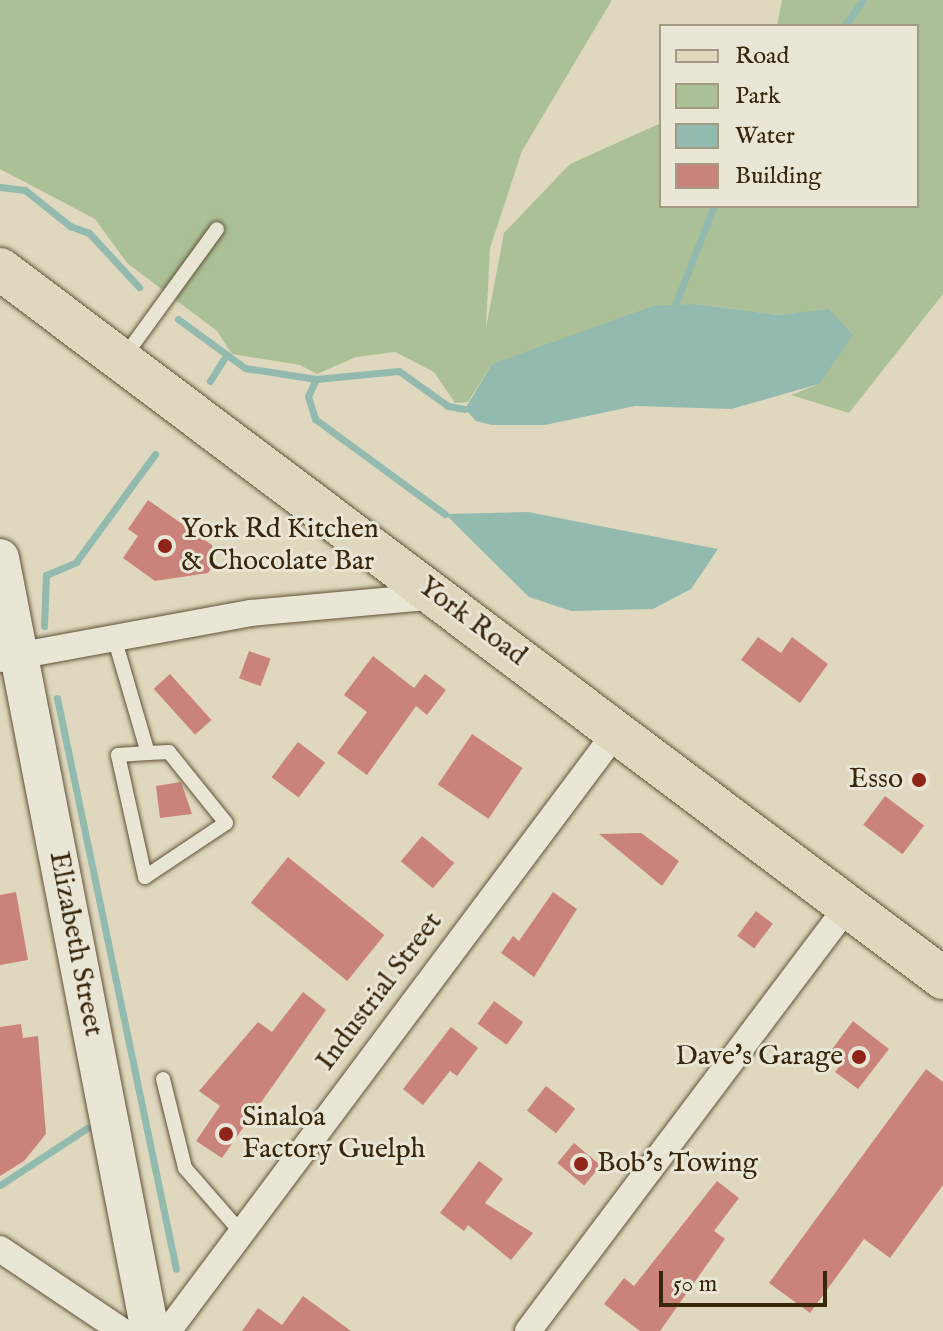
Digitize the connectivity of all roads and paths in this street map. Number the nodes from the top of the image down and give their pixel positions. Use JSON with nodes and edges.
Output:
{"nodes":[{"id":1,"x":217,"y":229,"type":"dead end"},
{"id":2,"x":0,"y":269,"type":"edge"},
{"id":3,"x":122,"y":360,"type":"junction"},
{"id":4,"x":0,"y":558,"type":"edge"},
{"id":5,"x":438,"y":596,"type":"junction"},
{"id":6,"x":114,"y":637,"type":"junction"},
{"id":7,"x":10,"y":659,"type":"edge"},
{"id":8,"x":617,"y":731,"type":"junction"},
{"id":9,"x":148,"y":753,"type":"junction"},
{"id":10,"x":847,"y":907,"type":"junction"},
{"id":11,"x":943,"y":978,"type":"edge"},
{"id":12,"x":163,"y":1079,"type":"dead end"},
{"id":13,"x":240,"y":1231,"type":"junction"},
{"id":14,"x":0,"y":1249,"type":"edge"},
{"id":15,"x":122,"y":1331,"type":"edge"},
{"id":16,"x":150,"y":1331,"type":"edge"},
{"id":17,"x":168,"y":1331,"type":"edge"},
{"id":18,"x":528,"y":1331,"type":"edge"}],
"edges":[{"from":1,"to":3,"type":"lane"},
{"from":2,"to":3,"type":"main road","name":"York Road"},
{"from":3,"to":5,"type":"main road","name":"York Road"},
{"from":4,"to":7,"type":"street","name":"Elizabeth Street"},
{"from":5,"to":6,"type":"street"},
{"from":5,"to":8,"type":"main road","name":"York Road"},
{"from":6,"to":7,"type":"street"},
{"from":6,"to":9,"type":"lane"},
{"from":7,"to":16,"type":"street","name":"Elizabeth Street"},
{"from":8,"to":10,"type":"main road","name":"York Road"},
{"from":8,"to":13,"type":"street","name":"Industrial Street"},
{"from":9,"to":9,"type":"lane"},
{"from":10,"to":11,"type":"main road","name":"York Road"},
{"from":10,"to":18,"type":"street"},
{"from":12,"to":13,"type":"lane"},
{"from":13,"to":17,"type":"street","name":"Industrial Street"},
{"from":14,"to":15,"type":"street"}]}
